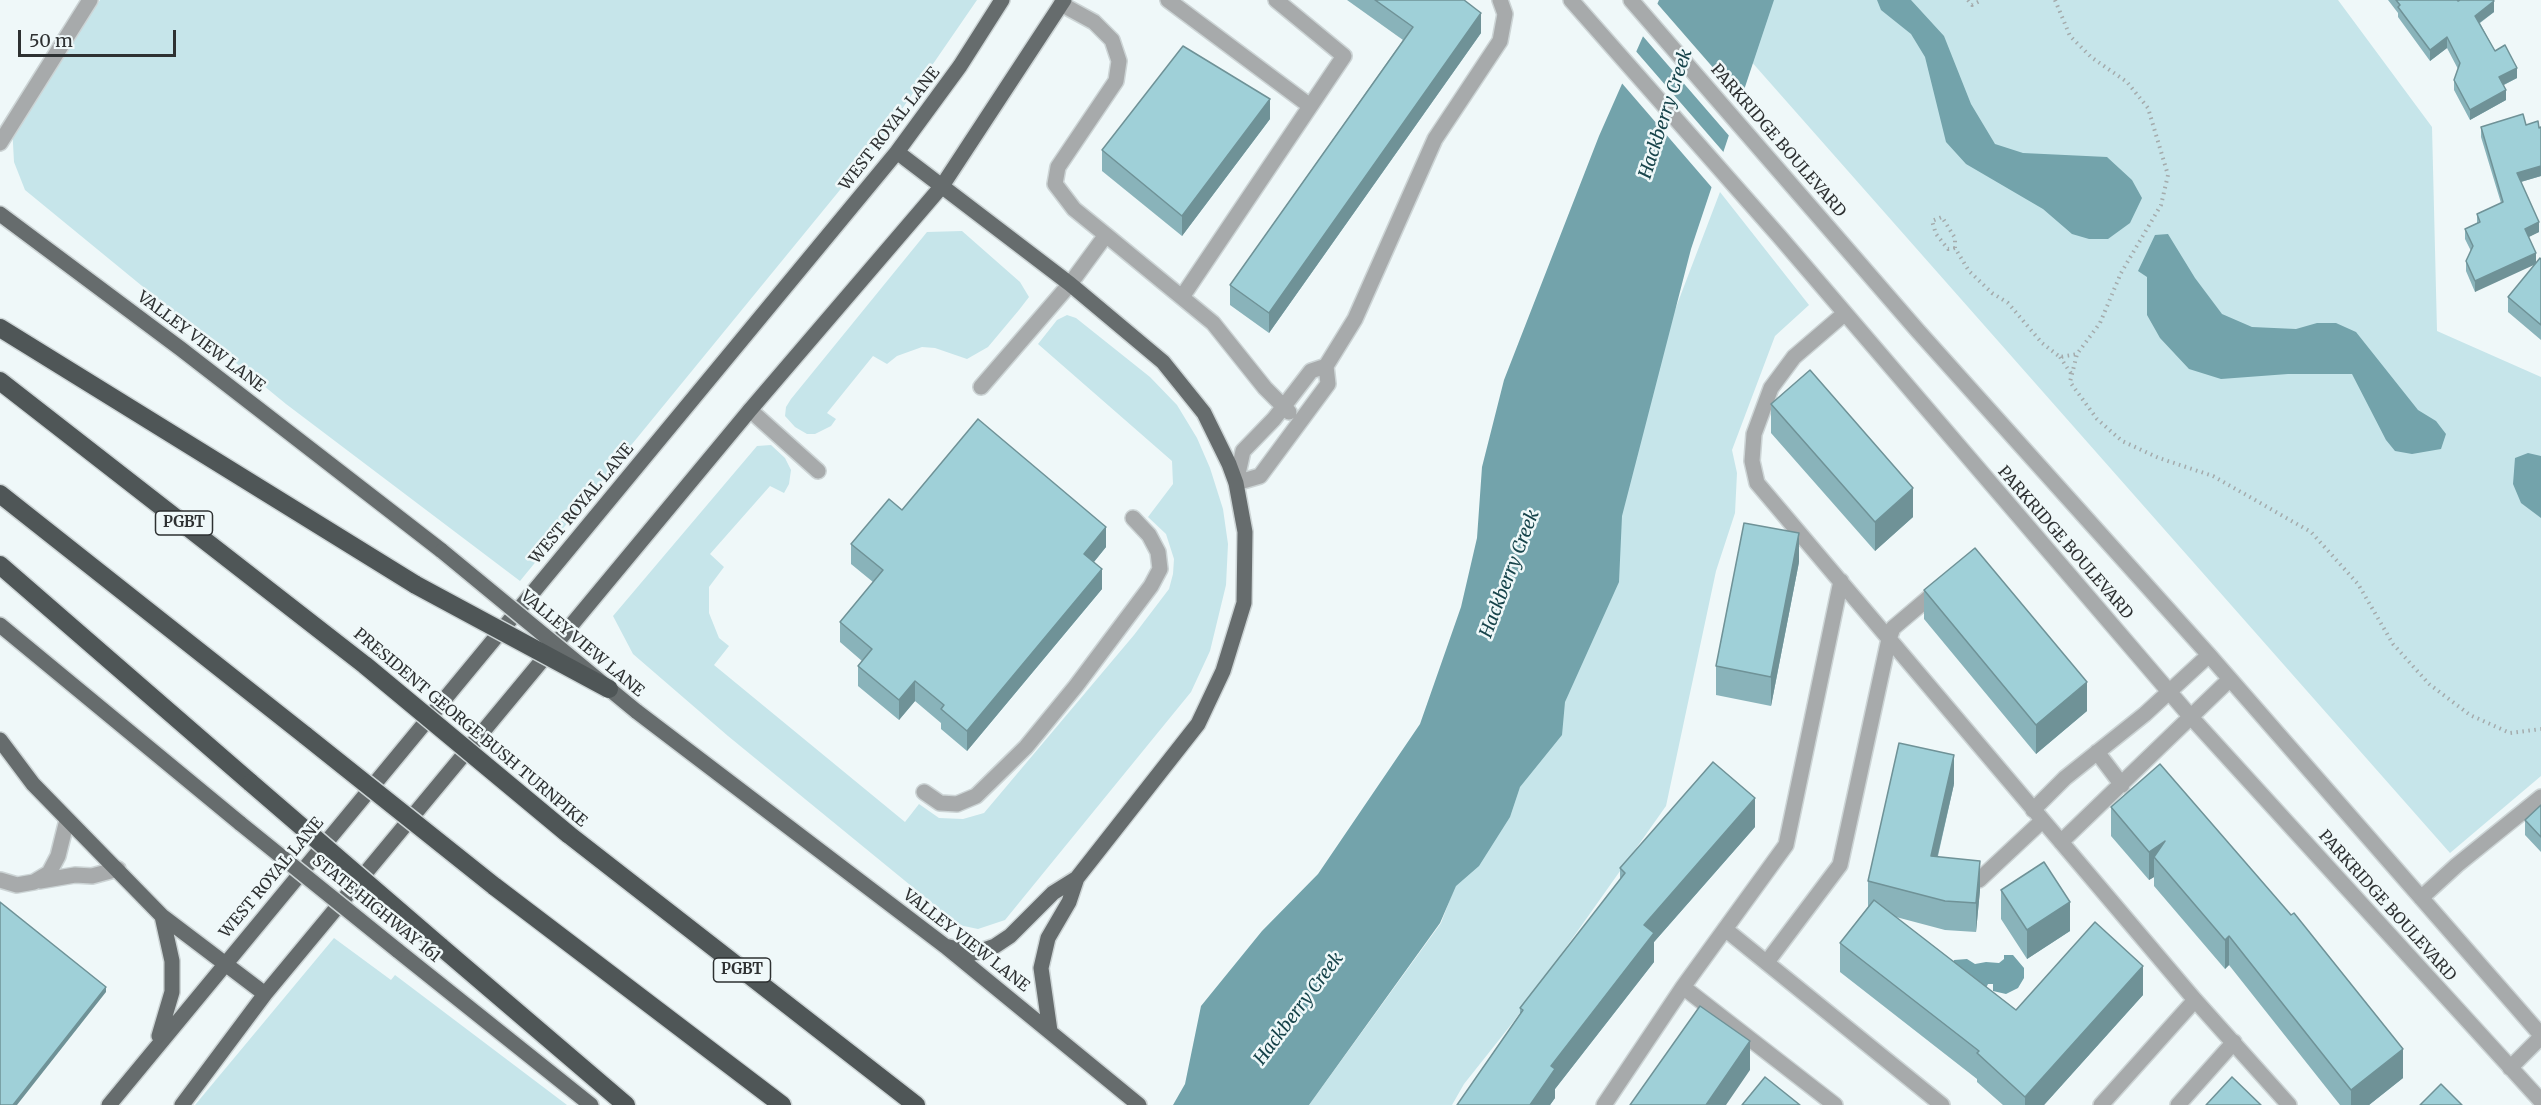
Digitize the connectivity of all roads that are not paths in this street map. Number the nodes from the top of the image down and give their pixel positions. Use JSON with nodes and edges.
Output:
{"nodes":[{"id":1,"x":90,"y":0,"type":"edge"},
{"id":2,"x":1002,"y":0,"type":"edge"},
{"id":3,"x":1168,"y":0,"type":"edge"},
{"id":4,"x":1276,"y":0,"type":"edge"},
{"id":5,"x":1500,"y":0,"type":"edge"},
{"id":6,"x":1571,"y":0,"type":"edge"},
{"id":7,"x":1632,"y":0,"type":"edge"},
{"id":8,"x":1063,"y":2,"type":"edge"},
{"id":9,"x":1310,"y":106,"type":"junction"},
{"id":10,"x":0,"y":143,"type":"edge"},
{"id":11,"x":897,"y":152,"type":"junction"},
{"id":12,"x":942,"y":186,"type":"junction"},
{"id":13,"x":0,"y":214,"type":"edge"},
{"id":14,"x":1106,"y":235,"type":"junction"},
{"id":15,"x":1070,"y":284,"type":"junction"},
{"id":16,"x":1182,"y":297,"type":"junction"},
{"id":17,"x":1844,"y":314,"type":"junction"},
{"id":18,"x":0,"y":328,"type":"edge"},
{"id":19,"x":1326,"y":366,"type":"junction"},
{"id":20,"x":0,"y":381,"type":"edge"},
{"id":21,"x":981,"y":387,"type":"dead end"},
{"id":22,"x":1284,"y":407,"type":"junction"},
{"id":23,"x":750,"y":410,"type":"junction"},
{"id":24,"x":1300,"y":422,"type":"junction"},
{"id":25,"x":818,"y":471,"type":"dead end"},
{"id":26,"x":1236,"y":483,"type":"junction"},
{"id":27,"x":0,"y":494,"type":"edge"},
{"id":28,"x":1133,"y":518,"type":"dead end"},
{"id":29,"x":0,"y":565,"type":"edge"},
{"id":30,"x":1953,"y":577,"type":"edge"},
{"id":31,"x":1841,"y":581,"type":"junction"},
{"id":32,"x":0,"y":625,"type":"edge"},
{"id":33,"x":1889,"y":639,"type":"junction"},
{"id":34,"x":2209,"y":655,"type":"junction"},
{"id":35,"x":2230,"y":679,"type":"junction"},
{"id":36,"x":609,"y":689,"type":"junction"},
{"id":37,"x":2169,"y":692,"type":"junction"},
{"id":38,"x":2190,"y":717,"type":"junction"},
{"id":39,"x":0,"y":740,"type":"edge"},
{"id":40,"x":2097,"y":752,"type":"junction"},
{"id":41,"x":2122,"y":785,"type":"junction"},
{"id":42,"x":924,"y":792,"type":"dead end"},
{"id":43,"x":2541,"y":797,"type":"edge"},
{"id":44,"x":2037,"y":815,"type":"junction"},
{"id":45,"x":67,"y":820,"type":"junction"},
{"id":46,"x":2061,"y":842,"type":"junction"},
{"id":47,"x":118,"y":869,"type":"junction"},
{"id":48,"x":1077,"y":878,"type":"junction"},
{"id":49,"x":0,"y":880,"type":"edge"},
{"id":50,"x":1979,"y":880,"type":"edge"},
{"id":51,"x":34,"y":882,"type":"junction"},
{"id":52,"x":2421,"y":898,"type":"junction"},
{"id":53,"x":162,"y":916,"type":"junction"},
{"id":54,"x":1725,"y":929,"type":"junction"},
{"id":55,"x":945,"y":946,"type":"junction"},
{"id":56,"x":1767,"y":962,"type":"junction"},
{"id":57,"x":224,"y":965,"type":"junction"},
{"id":58,"x":1683,"y":987,"type":"junction"},
{"id":59,"x":265,"y":994,"type":"junction"},
{"id":60,"x":2195,"y":1000,"type":"junction"},
{"id":61,"x":1050,"y":1031,"type":"junction"},
{"id":62,"x":2541,"y":1036,"type":"edge"},
{"id":63,"x":2234,"y":1042,"type":"junction"},
{"id":64,"x":153,"y":1048,"type":"junction"},
{"id":65,"x":2510,"y":1068,"type":"junction"},
{"id":66,"x":2540,"y":1098,"type":"edge"},
{"id":67,"x":109,"y":1105,"type":"edge"},
{"id":68,"x":182,"y":1105,"type":"edge"},
{"id":69,"x":591,"y":1105,"type":"edge"},
{"id":70,"x":626,"y":1105,"type":"edge"},
{"id":71,"x":782,"y":1105,"type":"edge"},
{"id":72,"x":916,"y":1105,"type":"edge"},
{"id":73,"x":1139,"y":1105,"type":"edge"},
{"id":74,"x":1604,"y":1105,"type":"edge"},
{"id":75,"x":1834,"y":1105,"type":"edge"},
{"id":76,"x":1942,"y":1105,"type":"edge"},
{"id":77,"x":2101,"y":1105,"type":"edge"},
{"id":78,"x":2178,"y":1105,"type":"edge"},
{"id":79,"x":2289,"y":1105,"type":"edge"}],
"edges":[{"from":1,"to":10,"type":"street"},
{"from":2,"to":11,"type":"main road","name":"WEST ROYAL LANE"},
{"from":3,"to":9,"type":"street"},
{"from":4,"to":9,"type":"street"},
{"from":5,"to":19,"type":"street"},
{"from":6,"to":17,"type":"street","name":"PARKRIDGE BOULEVARD"},
{"from":7,"to":34,"type":"street","name":"PARKRIDGE BOULEVARD"},
{"from":8,"to":12,"type":"main road"},
{"from":8,"to":14,"type":"street"},
{"from":9,"to":16,"type":"street"},
{"from":11,"to":12,"type":"main road"},
{"from":11,"to":57,"type":"main road","name":"WEST ROYAL LANE"},
{"from":12,"to":15,"type":"main road"},
{"from":12,"to":23,"type":"main road"},
{"from":13,"to":36,"type":"main road","name":"VALLEY VIEW LANE","bridge":true},
{"from":14,"to":15,"type":"street"},
{"from":14,"to":16,"type":"street"},
{"from":15,"to":21,"type":"street"},
{"from":15,"to":26,"type":"main road"},
{"from":16,"to":22,"type":"street"},
{"from":17,"to":31,"type":"street"},
{"from":17,"to":37,"type":"street","name":"PARKRIDGE BOULEVARD"},
{"from":18,"to":36,"type":"highway","bridge":true},
{"from":19,"to":22,"type":"street"},
{"from":19,"to":24,"type":"street"},
{"from":20,"to":72,"type":"highway","name":"PRESIDENT GEORGE BUSH TURNPIKE","number":"PGBT","bridge":true},
{"from":22,"to":24,"type":"street"},
{"from":22,"to":26,"type":"street"},
{"from":23,"to":25,"type":"street"},
{"from":23,"to":59,"type":"main road"},
{"from":24,"to":26,"type":"street"},
{"from":26,"to":48,"type":"main road"},
{"from":27,"to":71,"type":"highway","bridge":true},
{"from":28,"to":42,"type":"street"},
{"from":29,"to":70,"type":"highway","bridge":true},
{"from":30,"to":33,"type":"street"},
{"from":31,"to":33,"type":"street"},
{"from":31,"to":54,"type":"street"},
{"from":32,"to":69,"type":"main road","name":"STATE HIGHWAY 161","bridge":true},
{"from":33,"to":44,"type":"street"},
{"from":33,"to":56,"type":"street"},
{"from":34,"to":35,"type":"street","name":"PARKRIDGE BOULEVARD"},
{"from":34,"to":37,"type":"street"},
{"from":35,"to":38,"type":"street"},
{"from":35,"to":52,"type":"street","name":"PARKRIDGE BOULEVARD"},
{"from":36,"to":55,"type":"main road","name":"VALLEY VIEW LANE","bridge":true},
{"from":37,"to":38,"type":"street","name":"PARKRIDGE BOULEVARD"},
{"from":37,"to":40,"type":"street"},
{"from":38,"to":41,"type":"street"},
{"from":38,"to":65,"type":"street","name":"PARKRIDGE BOULEVARD"},
{"from":39,"to":45,"type":"main road"},
{"from":40,"to":41,"type":"street"},
{"from":40,"to":44,"type":"street"},
{"from":41,"to":46,"type":"street"},
{"from":43,"to":52,"type":"street"},
{"from":44,"to":46,"type":"street"},
{"from":44,"to":50,"type":"street"},
{"from":45,"to":47,"type":"main road"},
{"from":45,"to":51,"type":"street"},
{"from":46,"to":60,"type":"street"},
{"from":47,"to":51,"type":"street"},
{"from":47,"to":53,"type":"main road"},
{"from":48,"to":55,"type":"main road"},
{"from":48,"to":61,"type":"main road"},
{"from":49,"to":51,"type":"street"},
{"from":52,"to":62,"type":"street","name":"PARKRIDGE BOULEVARD"},
{"from":53,"to":57,"type":"main road"},
{"from":53,"to":64,"type":"main road"},
{"from":54,"to":56,"type":"street"},
{"from":54,"to":58,"type":"street"},
{"from":55,"to":61,"type":"main road","name":"VALLEY VIEW LANE"},
{"from":56,"to":76,"type":"street"},
{"from":57,"to":59,"type":"main road"},
{"from":57,"to":64,"type":"main road","name":"WEST ROYAL LANE"},
{"from":58,"to":74,"type":"street"},
{"from":58,"to":75,"type":"street"},
{"from":59,"to":68,"type":"main road"},
{"from":60,"to":63,"type":"street"},
{"from":60,"to":77,"type":"street"},
{"from":61,"to":73,"type":"main road","name":"VALLEY VIEW LANE"},
{"from":62,"to":65,"type":"street"},
{"from":63,"to":78,"type":"street"},
{"from":63,"to":79,"type":"street"},
{"from":64,"to":67,"type":"main road","name":"WEST ROYAL LANE"},
{"from":65,"to":66,"type":"street","name":"PARKRIDGE BOULEVARD"}]}
